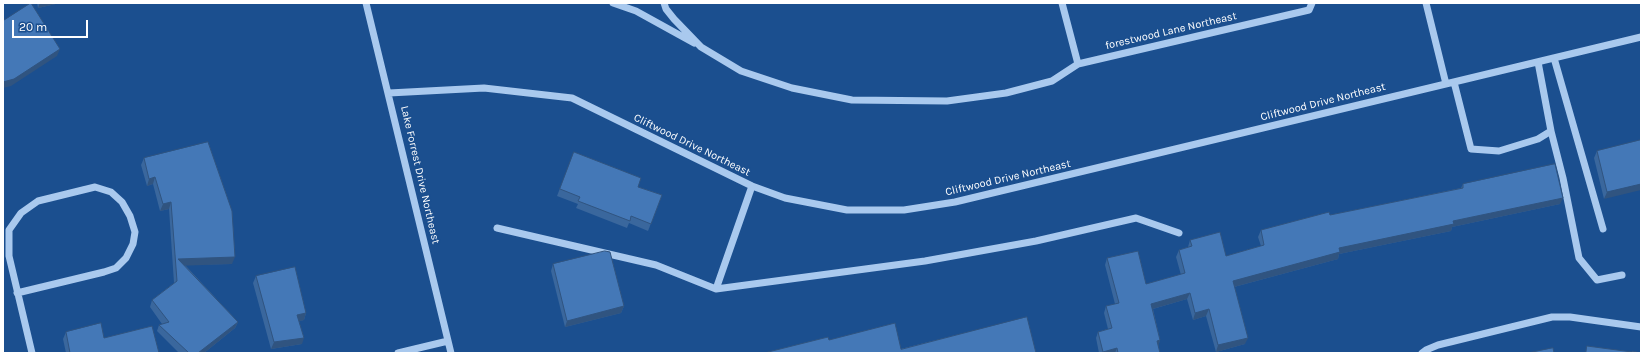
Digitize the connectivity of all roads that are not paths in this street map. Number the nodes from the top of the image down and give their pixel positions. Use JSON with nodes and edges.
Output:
{"nodes":[{"id":1,"x":366,"y":3,"type":"edge"},
{"id":2,"x":613,"y":3,"type":"edge"},
{"id":3,"x":664,"y":3,"type":"edge"},
{"id":4,"x":1062,"y":3,"type":"edge"},
{"id":5,"x":1312,"y":3,"type":"edge"},
{"id":6,"x":1426,"y":3,"type":"edge"},
{"id":7,"x":1641,"y":37,"type":"edge"},
{"id":8,"x":701,"y":47,"type":"junction"},
{"id":9,"x":1554,"y":58,"type":"junction"},
{"id":10,"x":1538,"y":62,"type":"junction"},
{"id":11,"x":1078,"y":64,"type":"junction"},
{"id":12,"x":1450,"y":83,"type":"junction"},
{"id":13,"x":389,"y":93,"type":"junction"},
{"id":14,"x":1551,"y":131,"type":"junction"},
{"id":15,"x":752,"y":186,"type":"junction"},
{"id":16,"x":497,"y":228,"type":"dead end"},
{"id":17,"x":1603,"y":229,"type":"dead end"},
{"id":18,"x":1179,"y":233,"type":"dead end"},
{"id":19,"x":1622,"y":275,"type":"dead end"},
{"id":20,"x":716,"y":289,"type":"junction"},
{"id":21,"x":17,"y":293,"type":"junction"},
{"id":22,"x":1641,"y":327,"type":"edge"},
{"id":23,"x":448,"y":341,"type":"junction"},
{"id":24,"x":32,"y":353,"type":"edge"},
{"id":25,"x":398,"y":353,"type":"edge"},
{"id":26,"x":451,"y":353,"type":"edge"},
{"id":27,"x":1422,"y":353,"type":"edge"}],
"edges":[{"from":1,"to":13,"type":"street","name":"Lake Forrest Drive Northeast"},
{"from":2,"to":8,"type":"street"},
{"from":3,"to":8,"type":"street","name":"forestwood Lane Northeast"},
{"from":4,"to":11,"type":"street"},
{"from":5,"to":11,"type":"street","name":"forestwood Lane Northeast"},
{"from":6,"to":12,"type":"street"},
{"from":7,"to":9,"type":"street","name":"Cliftwood Drive Northeast"},
{"from":8,"to":11,"type":"street","name":"forestwood Lane Northeast"},
{"from":9,"to":10,"type":"street","name":"Cliftwood Drive Northeast"},
{"from":9,"to":17,"type":"street"},
{"from":10,"to":12,"type":"street","name":"Cliftwood Drive Northeast"},
{"from":10,"to":14,"type":"street"},
{"from":12,"to":14,"type":"street"},
{"from":12,"to":15,"type":"street","name":"Cliftwood Drive Northeast"},
{"from":13,"to":15,"type":"street","name":"Cliftwood Drive Northeast"},
{"from":13,"to":23,"type":"street","name":"Lake Forrest Drive Northeast"},
{"from":14,"to":19,"type":"street"},
{"from":15,"to":20,"type":"street"},
{"from":16,"to":20,"type":"street"},
{"from":18,"to":20,"type":"street"},
{"from":21,"to":21,"type":"street"},
{"from":21,"to":24,"type":"street"},
{"from":22,"to":27,"type":"street"},
{"from":23,"to":25,"type":"street"},
{"from":23,"to":26,"type":"street","name":"Lake Forrest Drive Northeast"}]}
